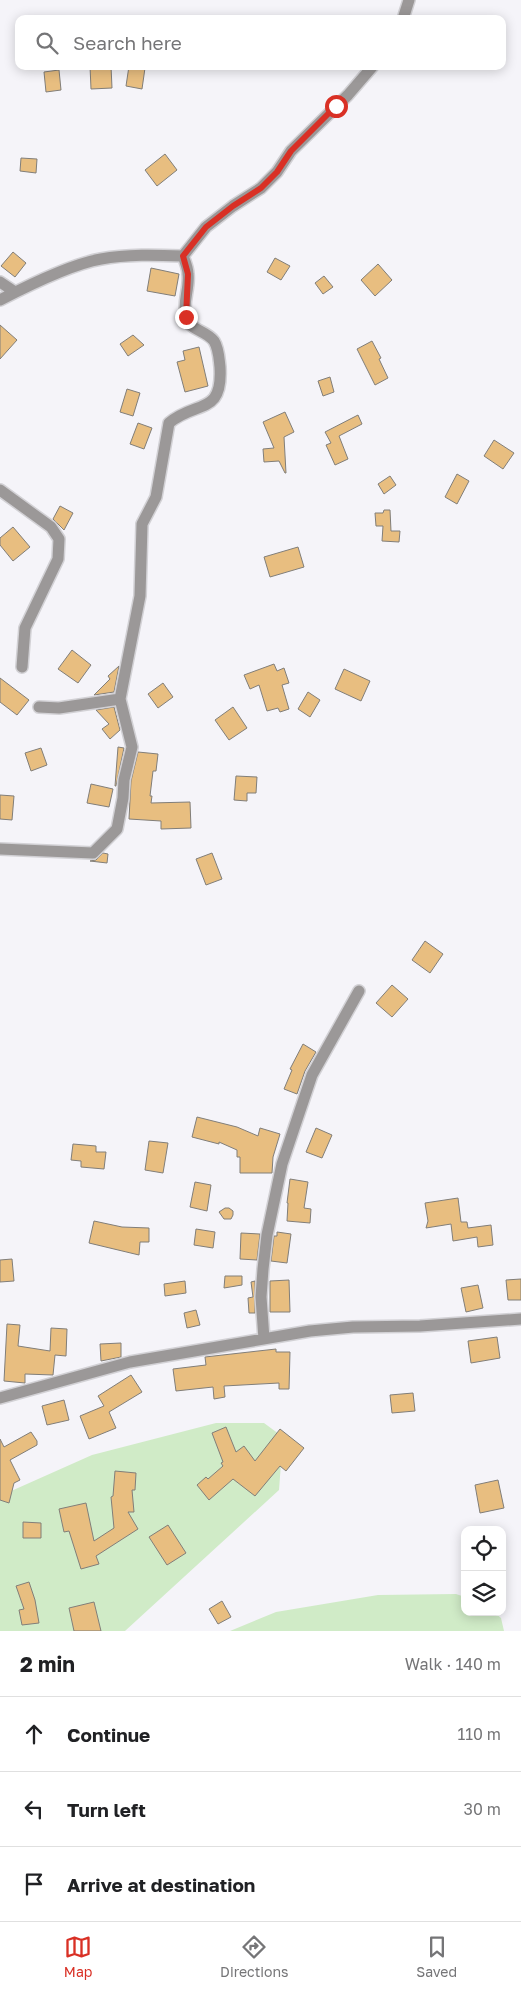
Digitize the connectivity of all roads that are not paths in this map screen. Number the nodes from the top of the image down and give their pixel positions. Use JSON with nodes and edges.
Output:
{"nodes":[{"id":1,"x":409,"y":0,"type":"edge"},
{"id":2,"x":405,"y":15,"type":"edge"},
{"id":3,"x":370,"y":70,"type":"edge"},
{"id":4,"x":183,"y":256,"type":"junction"},
{"id":5,"x":0,"y":282,"type":"edge"},
{"id":6,"x":15,"y":292,"type":"junction"},
{"id":7,"x":0,"y":300,"type":"edge"},
{"id":8,"x":0,"y":490,"type":"edge"},
{"id":9,"x":22,"y":667,"type":"dead end"},
{"id":10,"x":120,"y":699,"type":"junction"},
{"id":11,"x":39,"y":707,"type":"dead end"},
{"id":12,"x":0,"y":849,"type":"edge"},
{"id":13,"x":359,"y":991,"type":"dead end"},
{"id":14,"x":521,"y":1319,"type":"edge"},
{"id":15,"x":264,"y":1339,"type":"junction"},
{"id":16,"x":0,"y":1398,"type":"edge"}],
"edges":[{"from":1,"to":2,"type":"street"},
{"from":3,"to":4,"type":"street"},
{"from":4,"to":6,"type":"street"},
{"from":4,"to":10,"type":"street"},
{"from":5,"to":6,"type":"street"},
{"from":6,"to":7,"type":"street"},
{"from":8,"to":9,"type":"street"},
{"from":10,"to":11,"type":"street"},
{"from":10,"to":12,"type":"street"},
{"from":13,"to":15,"type":"street"},
{"from":14,"to":15,"type":"street"},
{"from":15,"to":16,"type":"street"}]}
